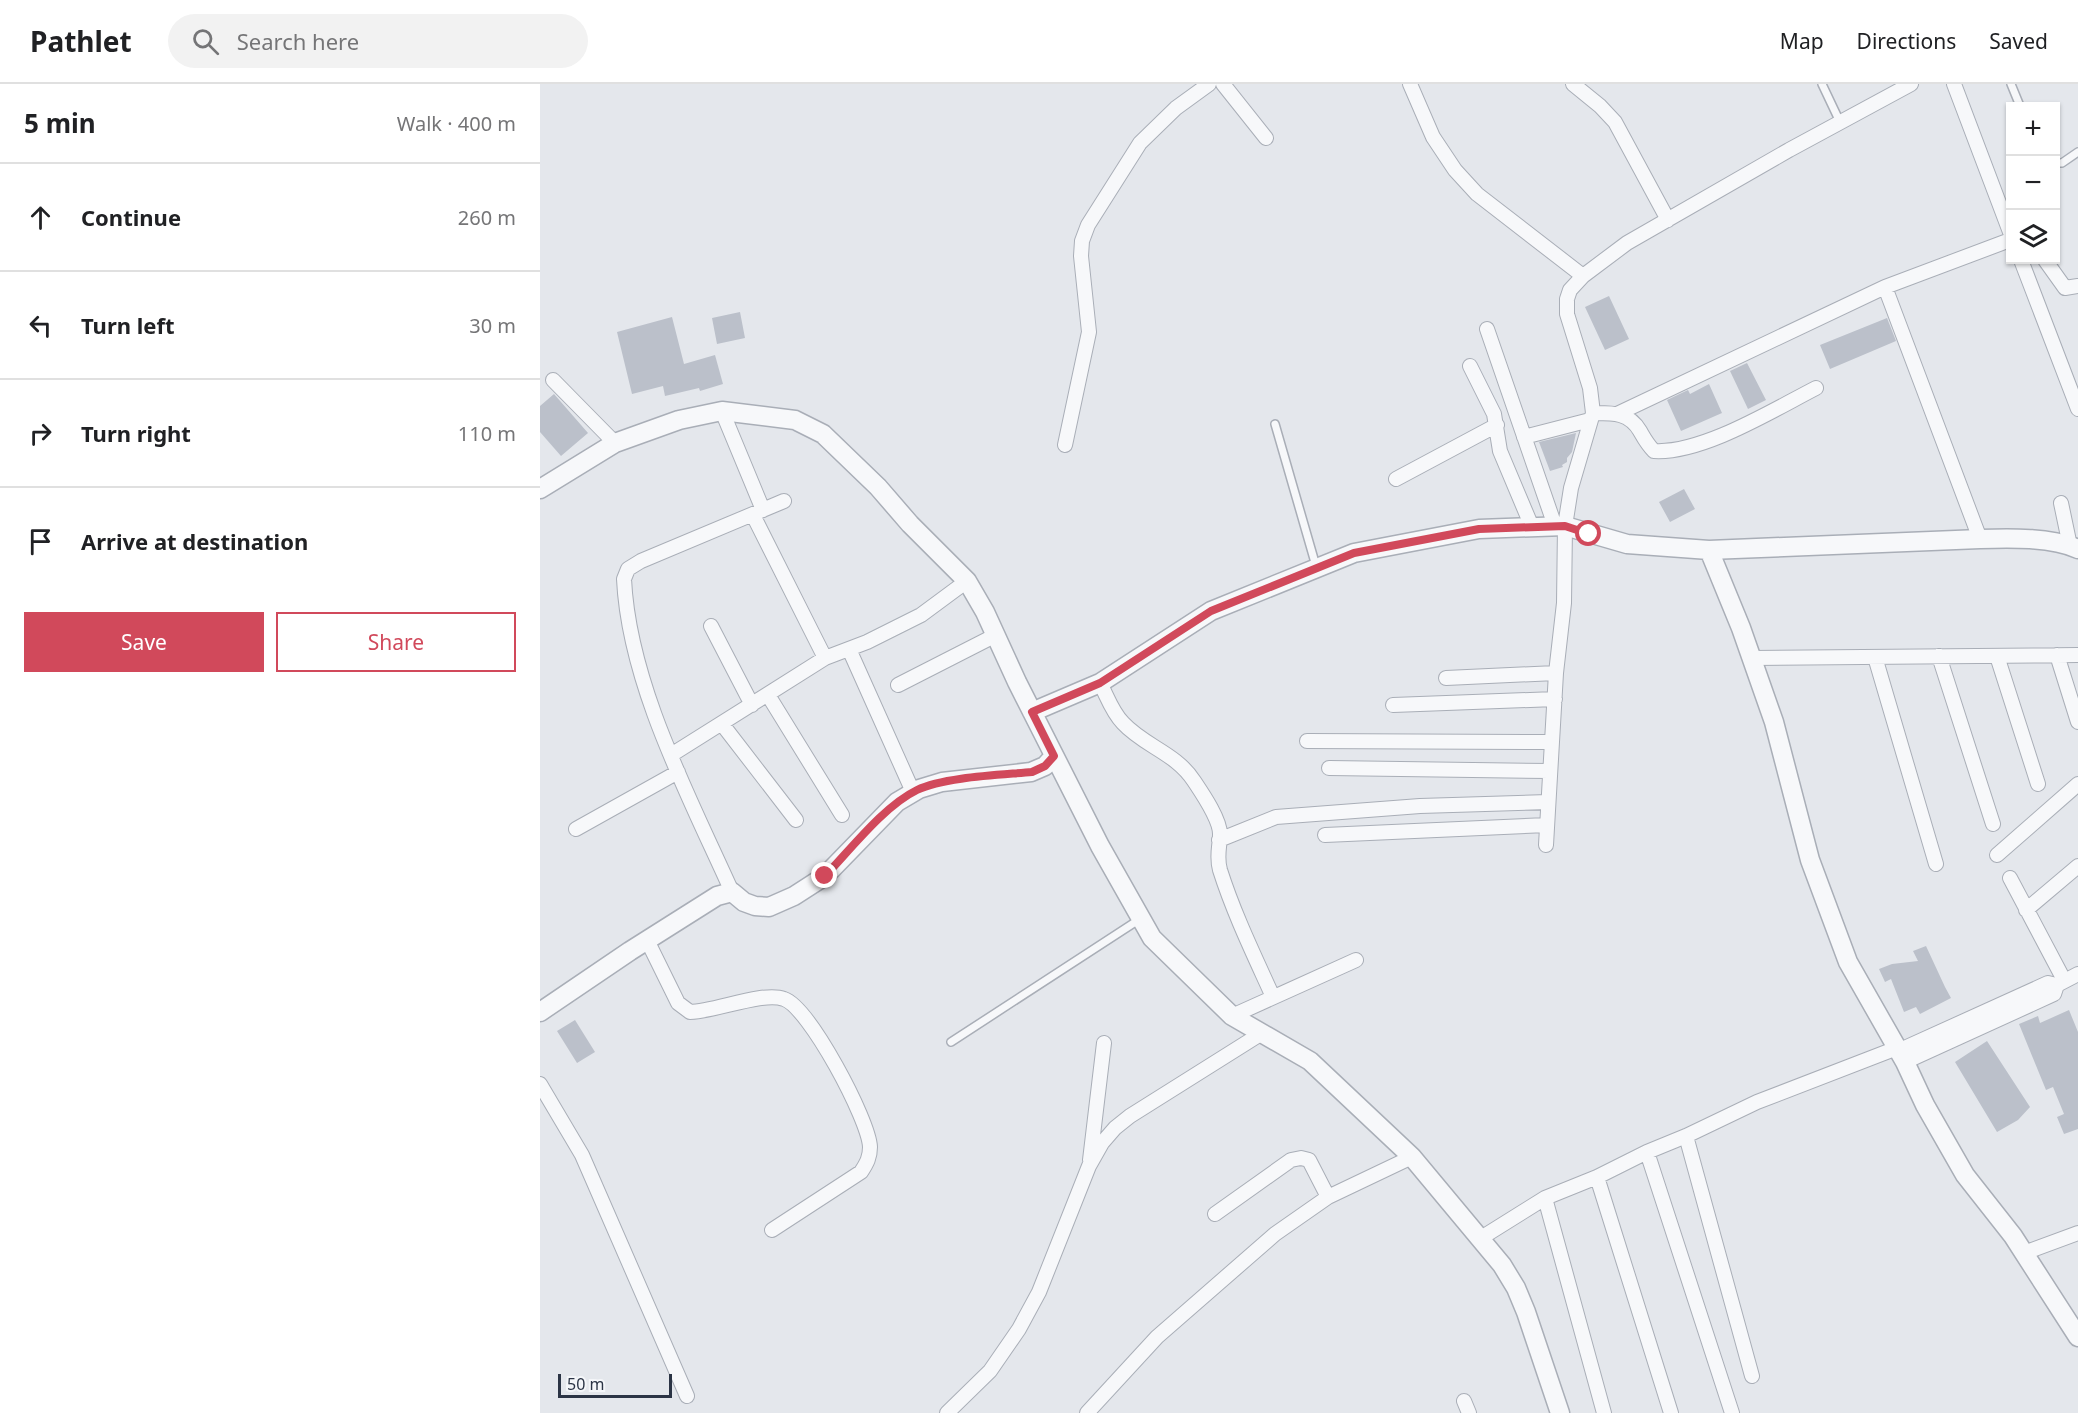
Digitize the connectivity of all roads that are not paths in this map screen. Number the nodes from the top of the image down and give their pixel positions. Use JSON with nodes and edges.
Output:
{"nodes":[{"id":1,"x":1209,"y":84,"type":"edge"},
{"id":2,"x":1223,"y":84,"type":"edge"},
{"id":3,"x":1410,"y":84,"type":"edge"},
{"id":4,"x":1573,"y":84,"type":"edge"},
{"id":5,"x":1822,"y":84,"type":"edge"},
{"id":6,"x":1911,"y":84,"type":"edge"},
{"id":7,"x":1954,"y":84,"type":"edge"},
{"id":8,"x":2010,"y":84,"type":"edge"},
{"id":9,"x":1895,"y":88,"type":"edge"},
{"id":10,"x":2018,"y":102,"type":"edge"},
{"id":11,"x":1840,"y":123,"type":"junction"},
{"id":12,"x":1266,"y":138,"type":"dead end"},
{"id":13,"x":2078,"y":152,"type":"edge"},
{"id":14,"x":2060,"y":163,"type":"edge"},
{"id":15,"x":1668,"y":220,"type":"junction"},
{"id":16,"x":2006,"y":221,"type":"edge"},
{"id":17,"x":2006,"y":241,"type":"edge"},
{"id":18,"x":2023,"y":264,"type":"edge"},
{"id":19,"x":2048,"y":264,"type":"edge"},
{"id":20,"x":1583,"y":276,"type":"junction"},
{"id":21,"x":1885,"y":286,"type":"junction"},
{"id":22,"x":2078,"y":286,"type":"edge"},
{"id":23,"x":1487,"y":329,"type":"dead end"},
{"id":24,"x":1470,"y":366,"type":"dead end"},
{"id":25,"x":553,"y":380,"type":"dead end"},
{"id":26,"x":1816,"y":388,"type":"dead end"},
{"id":27,"x":2077,"y":404,"type":"edge"},
{"id":28,"x":722,"y":411,"type":"junction"},
{"id":29,"x":1617,"y":414,"type":"junction"},
{"id":30,"x":1592,"y":416,"type":"junction"},
{"id":31,"x":1275,"y":424,"type":"dead end"},
{"id":32,"x":1497,"y":425,"type":"junction"},
{"id":33,"x":1524,"y":437,"type":"junction"},
{"id":34,"x":615,"y":442,"type":"junction"},
{"id":35,"x":1065,"y":445,"type":"dead end"},
{"id":36,"x":1396,"y":479,"type":"dead end"},
{"id":37,"x":540,"y":489,"type":"edge"},
{"id":38,"x":784,"y":501,"type":"dead end"},
{"id":39,"x":2061,"y":503,"type":"dead end"},
{"id":40,"x":758,"y":513,"type":"junction"},
{"id":41,"x":1560,"y":526,"type":"junction"},
{"id":42,"x":1532,"y":527,"type":"junction"},
{"id":43,"x":1980,"y":538,"type":"junction"},
{"id":44,"x":2074,"y":548,"type":"edge"},
{"id":45,"x":1709,"y":550,"type":"junction"},
{"id":46,"x":1316,"y":568,"type":"junction"},
{"id":47,"x":967,"y":581,"type":"junction"},
{"id":48,"x":711,"y":626,"type":"dead end"},
{"id":49,"x":996,"y":635,"type":"junction"},
{"id":50,"x":849,"y":649,"type":"junction"},
{"id":51,"x":2056,"y":655,"type":"junction"},
{"id":52,"x":2078,"y":655,"type":"edge"},
{"id":53,"x":1939,"y":656,"type":"junction"},
{"id":54,"x":1997,"y":656,"type":"junction"},
{"id":55,"x":1875,"y":657,"type":"junction"},
{"id":56,"x":825,"y":658,"type":"junction"},
{"id":57,"x":1752,"y":658,"type":"junction"},
{"id":58,"x":1556,"y":673,"type":"junction"},
{"id":59,"x":1446,"y":678,"type":"dead end"},
{"id":60,"x":1100,"y":683,"type":"junction"},
{"id":61,"x":898,"y":685,"type":"dead end"},
{"id":62,"x":768,"y":695,"type":"junction"},
{"id":63,"x":1555,"y":699,"type":"junction"},
{"id":64,"x":752,"y":705,"type":"junction"},
{"id":65,"x":1393,"y":705,"type":"dead end"},
{"id":66,"x":1032,"y":712,"type":"junction"},
{"id":67,"x":2078,"y":722,"type":"edge"},
{"id":68,"x":722,"y":724,"type":"junction"},
{"id":69,"x":1307,"y":741,"type":"dead end"},
{"id":70,"x":1552,"y":742,"type":"junction"},
{"id":71,"x":670,"y":755,"type":"junction"},
{"id":72,"x":1054,"y":756,"type":"junction"},
{"id":73,"x":1329,"y":768,"type":"dead end"},
{"id":74,"x":1550,"y":771,"type":"junction"},
{"id":75,"x":678,"y":772,"type":"junction"},
{"id":76,"x":2038,"y":784,"type":"dead end"},
{"id":77,"x":2078,"y":784,"type":"edge"},
{"id":78,"x":913,"y":792,"type":"junction"},
{"id":79,"x":1548,"y":802,"type":"junction"},
{"id":80,"x":842,"y":815,"type":"dead end"},
{"id":81,"x":796,"y":820,"type":"dead end"},
{"id":82,"x":1993,"y":824,"type":"dead end"},
{"id":83,"x":1547,"y":825,"type":"junction"},
{"id":84,"x":576,"y":829,"type":"dead end"},
{"id":85,"x":1326,"y":835,"type":"dead end"},
{"id":86,"x":1219,"y":840,"type":"junction"},
{"id":87,"x":1546,"y":845,"type":"dead end"},
{"id":88,"x":1997,"y":855,"type":"dead end"},
{"id":89,"x":1936,"y":864,"type":"dead end"},
{"id":90,"x":2078,"y":866,"type":"edge"},
{"id":91,"x":2010,"y":878,"type":"dead end"},
{"id":92,"x":732,"y":892,"type":"junction"},
{"id":93,"x":2026,"y":910,"type":"junction"},
{"id":94,"x":1141,"y":918,"type":"junction"},
{"id":95,"x":647,"y":940,"type":"junction"},
{"id":96,"x":1356,"y":960,"type":"dead end"},
{"id":97,"x":2078,"y":974,"type":"edge"},
{"id":98,"x":2061,"y":982,"type":"junction"},
{"id":99,"x":1273,"y":997,"type":"junction"},
{"id":100,"x":540,"y":1012,"type":"edge"},
{"id":101,"x":1232,"y":1016,"type":"junction"},
{"id":102,"x":1262,"y":1033,"type":"junction"},
{"id":103,"x":951,"y":1041,"type":"dead end"},
{"id":104,"x":1104,"y":1043,"type":"dead end"},
{"id":105,"x":1900,"y":1054,"type":"junction"},
{"id":106,"x":540,"y":1084,"type":"edge"},
{"id":107,"x":1686,"y":1136,"type":"junction"},
{"id":108,"x":1647,"y":1152,"type":"junction"},
{"id":109,"x":1412,"y":1157,"type":"junction"},
{"id":110,"x":1089,"y":1167,"type":"junction"},
{"id":111,"x":1597,"y":1178,"type":"junction"},
{"id":112,"x":1328,"y":1197,"type":"junction"},
{"id":113,"x":1545,"y":1198,"type":"junction"},
{"id":114,"x":1215,"y":1214,"type":"dead end"},
{"id":115,"x":772,"y":1230,"type":"dead end"},
{"id":116,"x":2078,"y":1233,"type":"edge"},
{"id":117,"x":1481,"y":1238,"type":"junction"},
{"id":118,"x":2024,"y":1253,"type":"junction"},
{"id":119,"x":2078,"y":1337,"type":"edge"},
{"id":120,"x":1752,"y":1376,"type":"dead end"},
{"id":121,"x":687,"y":1396,"type":"dead end"},
{"id":122,"x":947,"y":1413,"type":"edge"},
{"id":123,"x":1088,"y":1413,"type":"edge"},
{"id":124,"x":1560,"y":1413,"type":"edge"},
{"id":125,"x":1604,"y":1413,"type":"edge"},
{"id":126,"x":1671,"y":1413,"type":"edge"},
{"id":127,"x":1732,"y":1413,"type":"edge"}],
"edges":[{"from":1,"to":35,"type":"street"},
{"from":2,"to":12,"type":"street"},
{"from":3,"to":20,"type":"street"},
{"from":4,"to":15,"type":"street"},
{"from":5,"to":11,"type":"lane"},
{"from":6,"to":9,"type":"street"},
{"from":7,"to":16,"type":"street"},
{"from":8,"to":10,"type":"lane"},
{"from":9,"to":11,"type":"street"},
{"from":11,"to":15,"type":"street"},
{"from":13,"to":14,"type":"lane"},
{"from":15,"to":20,"type":"street"},
{"from":17,"to":21,"type":"street"},
{"from":18,"to":27,"type":"street"},
{"from":19,"to":22,"type":"street"},
{"from":20,"to":30,"type":"street"},
{"from":21,"to":29,"type":"street"},
{"from":21,"to":43,"type":"street"},
{"from":23,"to":33,"type":"street"},
{"from":24,"to":32,"type":"street"},
{"from":25,"to":34,"type":"street"},
{"from":26,"to":29,"type":"street"},
{"from":28,"to":34,"type":"street"},
{"from":28,"to":40,"type":"street"},
{"from":28,"to":47,"type":"street"},
{"from":29,"to":30,"type":"street"},
{"from":30,"to":33,"type":"street"},
{"from":30,"to":41,"type":"street"},
{"from":31,"to":46,"type":"lane"},
{"from":32,"to":36,"type":"street"},
{"from":32,"to":42,"type":"street"},
{"from":33,"to":41,"type":"street"},
{"from":34,"to":37,"type":"street"},
{"from":38,"to":40,"type":"street"},
{"from":39,"to":44,"type":"street"},
{"from":40,"to":56,"type":"street"},
{"from":40,"to":71,"type":"street"},
{"from":41,"to":42,"type":"street"},
{"from":41,"to":45,"type":"street"},
{"from":41,"to":58,"type":"street"},
{"from":42,"to":46,"type":"street"},
{"from":43,"to":44,"type":"street"},
{"from":43,"to":45,"type":"street"},
{"from":45,"to":57,"type":"street"},
{"from":46,"to":60,"type":"street"},
{"from":47,"to":49,"type":"street"},
{"from":47,"to":50,"type":"street"},
{"from":48,"to":64,"type":"street"},
{"from":49,"to":61,"type":"street"},
{"from":49,"to":66,"type":"street"},
{"from":50,"to":56,"type":"street"},
{"from":50,"to":78,"type":"street"},
{"from":51,"to":52,"type":"street"},
{"from":51,"to":54,"type":"street"},
{"from":51,"to":67,"type":"street"},
{"from":53,"to":54,"type":"street"},
{"from":53,"to":55,"type":"street"},
{"from":53,"to":82,"type":"street"},
{"from":54,"to":76,"type":"street"},
{"from":55,"to":57,"type":"street"},
{"from":55,"to":89,"type":"street"},
{"from":56,"to":62,"type":"street"},
{"from":57,"to":105,"type":"street"},
{"from":58,"to":59,"type":"street"},
{"from":58,"to":63,"type":"street"},
{"from":60,"to":66,"type":"street"},
{"from":60,"to":86,"type":"street"},
{"from":62,"to":64,"type":"street"},
{"from":62,"to":80,"type":"street"},
{"from":63,"to":65,"type":"street"},
{"from":63,"to":70,"type":"street"},
{"from":64,"to":68,"type":"street"},
{"from":66,"to":72,"type":"street"},
{"from":68,"to":71,"type":"street"},
{"from":68,"to":81,"type":"street"},
{"from":69,"to":70,"type":"street"},
{"from":70,"to":74,"type":"street"},
{"from":71,"to":75,"type":"street"},
{"from":72,"to":78,"type":"street"},
{"from":72,"to":94,"type":"street"},
{"from":73,"to":74,"type":"street"},
{"from":74,"to":79,"type":"street"},
{"from":75,"to":84,"type":"street"},
{"from":75,"to":92,"type":"street"},
{"from":77,"to":88,"type":"street"},
{"from":78,"to":92,"type":"street"},
{"from":79,"to":83,"type":"street"},
{"from":79,"to":86,"type":"street"},
{"from":83,"to":85,"type":"street"},
{"from":83,"to":87,"type":"street"},
{"from":86,"to":99,"type":"street"},
{"from":90,"to":93,"type":"street"},
{"from":91,"to":93,"type":"street"},
{"from":92,"to":95,"type":"street"},
{"from":93,"to":98,"type":"street"},
{"from":94,"to":101,"type":"street"},
{"from":94,"to":103,"type":"lane"},
{"from":95,"to":100,"type":"street"},
{"from":95,"to":115,"type":"street"},
{"from":96,"to":99,"type":"street"},
{"from":97,"to":98,"type":"street"},
{"from":98,"to":105,"type":"street"},
{"from":99,"to":101,"type":"street"},
{"from":101,"to":102,"type":"street"},
{"from":102,"to":109,"type":"street"},
{"from":102,"to":110,"type":"street"},
{"from":104,"to":110,"type":"street"},
{"from":105,"to":107,"type":"street"},
{"from":105,"to":118,"type":"street"},
{"from":106,"to":121,"type":"street"},
{"from":107,"to":108,"type":"street"},
{"from":107,"to":120,"type":"street"},
{"from":108,"to":111,"type":"street"},
{"from":108,"to":127,"type":"street"},
{"from":109,"to":112,"type":"street"},
{"from":109,"to":117,"type":"street"},
{"from":110,"to":122,"type":"street"},
{"from":111,"to":113,"type":"street"},
{"from":111,"to":126,"type":"street"},
{"from":112,"to":114,"type":"street"},
{"from":112,"to":123,"type":"street"},
{"from":113,"to":117,"type":"street"},
{"from":113,"to":125,"type":"street"},
{"from":116,"to":118,"type":"street"},
{"from":117,"to":124,"type":"street"},
{"from":118,"to":119,"type":"street"}]}
